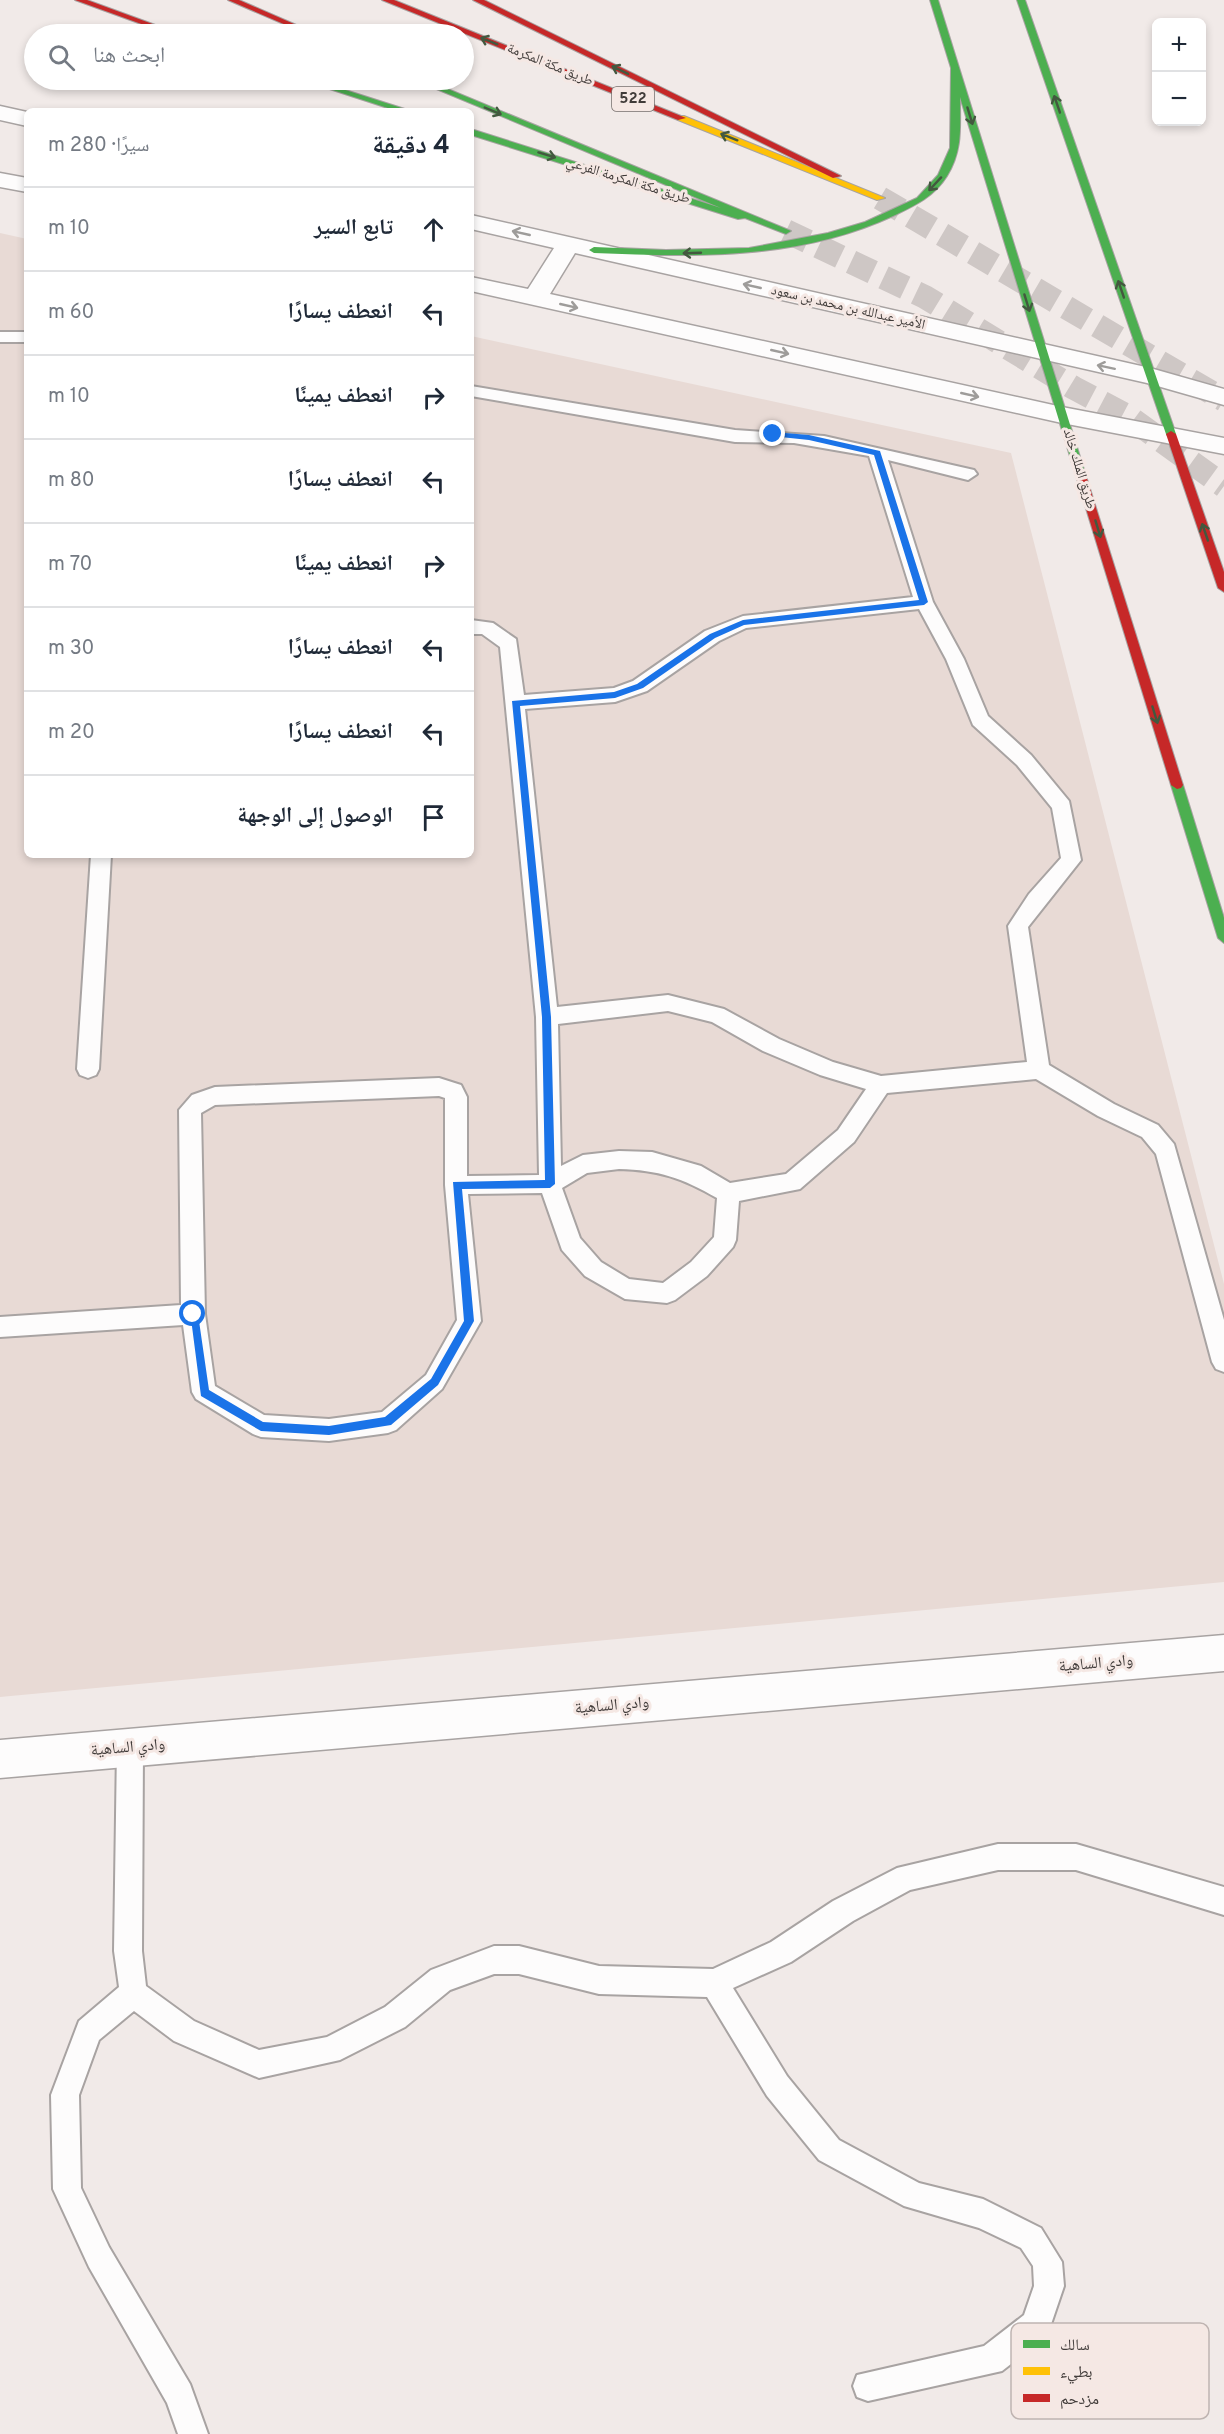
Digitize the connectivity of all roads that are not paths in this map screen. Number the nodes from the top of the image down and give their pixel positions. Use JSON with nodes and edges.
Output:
{"nodes":[{"id":1,"x":80,"y":0,"type":"edge"},
{"id":2,"x":232,"y":0,"type":"edge"},
{"id":3,"x":386,"y":0,"type":"edge"},
{"id":4,"x":477,"y":0,"type":"edge"},
{"id":5,"x":934,"y":0,"type":"edge"},
{"id":6,"x":1020,"y":0,"type":"edge"},
{"id":7,"x":148,"y":24,"type":"edge"},
{"id":8,"x":289,"y":24,"type":"edge"},
{"id":9,"x":446,"y":24,"type":"edge"},
{"id":10,"x":474,"y":35,"type":"edge"},
{"id":11,"x":955,"y":68,"type":"junction"},
{"id":12,"x":338,"y":90,"type":"edge"},
{"id":13,"x":443,"y":90,"type":"edge"},
{"id":14,"x":396,"y":108,"type":"edge"},
{"id":15,"x":0,"y":113,"type":"edge"},
{"id":16,"x":24,"y":119,"type":"edge"},
{"id":17,"x":474,"y":133,"type":"edge"},
{"id":18,"x":0,"y":180,"type":"edge"},
{"id":19,"x":24,"y":185,"type":"edge"},
{"id":20,"x":474,"y":223,"type":"edge"},
{"id":21,"x":568,"y":244,"type":"junction"},
{"id":22,"x":594,"y":250,"type":"junction"},
{"id":23,"x":474,"y":285,"type":"edge"},
{"id":24,"x":535,"y":298,"type":"junction"},
{"id":25,"x":0,"y":337,"type":"edge"},
{"id":26,"x":24,"y":337,"type":"edge"},
{"id":27,"x":1042,"y":352,"type":"junction"},
{"id":28,"x":1150,"y":376,"type":"junction"},
{"id":29,"x":474,"y":392,"type":"edge"},
{"id":30,"x":1224,"y":397,"type":"edge"},
{"id":31,"x":1062,"y":415,"type":"junction"},
{"id":32,"x":1173,"y":438,"type":"junction"},
{"id":33,"x":1224,"y":446,"type":"edge"},
{"id":34,"x":877,"y":453,"type":"junction"},
{"id":35,"x":968,"y":474,"type":"dead end"},
{"id":36,"x":1224,"y":588,"type":"edge"},
{"id":37,"x":924,"y":602,"type":"junction"},
{"id":38,"x":474,"y":627,"type":"edge"},
{"id":39,"x":515,"y":703,"type":"junction"},
{"id":40,"x":101,"y":858,"type":"edge"},
{"id":41,"x":1224,"y":938,"type":"edge"},
{"id":42,"x":547,"y":1017,"type":"junction"},
{"id":43,"x":88,"y":1069,"type":"dead end"},
{"id":44,"x":1040,"y":1070,"type":"junction"},
{"id":45,"x":881,"y":1084,"type":"junction"},
{"id":46,"x":550,"y":1184,"type":"junction"},
{"id":47,"x":456,"y":1185,"type":"junction"},
{"id":48,"x":728,"y":1193,"type":"junction"},
{"id":49,"x":193,"y":1314,"type":"junction"},
{"id":50,"x":0,"y":1327,"type":"edge"},
{"id":51,"x":1224,"y":1362,"type":"edge"},
{"id":52,"x":1224,"y":1653,"type":"edge"},
{"id":53,"x":130,"y":1748,"type":"junction"},
{"id":54,"x":0,"y":1759,"type":"edge"},
{"id":55,"x":1224,"y":1901,"type":"edge"},
{"id":56,"x":714,"y":1983,"type":"junction"},
{"id":57,"x":134,"y":1993,"type":"junction"},
{"id":58,"x":1037,"y":2323,"type":"edge"},
{"id":59,"x":1011,"y":2344,"type":"edge"},
{"id":60,"x":868,"y":2386,"type":"dead end"},
{"id":61,"x":194,"y":2434,"type":"edge"}],
"edges":[{"from":1,"to":7,"type":"main road"},
{"from":2,"to":8,"type":"main road"},
{"from":3,"to":9,"type":"main road","name":"طريق مكة المكرمة","number":"522"},
{"from":4,"to":10,"type":"main road","name":"طريق مكة المكرمة","number":"522"},
{"from":5,"to":11,"type":"main road","name":"طريق الملك خالد"},
{"from":28,"to":6,"type":"main road","one_way":true},
{"from":11,"to":22,"type":"main road","one_way":true},
{"from":11,"to":27,"type":"main road","name":"طريق الملك خالد","one_way":true},
{"from":12,"to":14,"type":"main road"},
{"from":13,"to":17,"type":"main road","name":"طريق مكة المكرمة الفرعي"},
{"from":15,"to":16,"type":"street"},
{"from":18,"to":19,"type":"street"},
{"from":21,"to":20,"type":"street","name":"الأمير عبدالله بن محمد بن سعود","one_way":true},
{"from":21,"to":22,"type":"street","name":"الأمير عبدالله بن محمد بن سعود"},
{"from":21,"to":24,"type":"street"},
{"from":27,"to":22,"type":"street","name":"الأمير عبدالله بن محمد بن سعود","one_way":true},
{"from":23,"to":24,"type":"street"},
{"from":24,"to":31,"type":"street","one_way":true},
{"from":25,"to":26,"type":"lane"},
{"from":28,"to":27,"type":"street","name":"الأمير عبدالله بن محمد بن سعود","one_way":true},
{"from":27,"to":31,"type":"main road","name":"طريق الملك خالد"},
{"from":28,"to":30,"type":"street","name":"الأمير عبدالله بن محمد بن سعود"},
{"from":28,"to":32,"type":"main road"},
{"from":29,"to":34,"type":"lane"},
{"from":31,"to":32,"type":"street"},
{"from":31,"to":41,"type":"main road","name":"طريق الملك خالد","one_way":true},
{"from":32,"to":33,"type":"street"},
{"from":36,"to":32,"type":"main road","one_way":true},
{"from":34,"to":35,"type":"lane"},
{"from":34,"to":37,"type":"lane"},
{"from":37,"to":39,"type":"lane"},
{"from":37,"to":44,"type":"lane"},
{"from":38,"to":39,"type":"lane"},
{"from":39,"to":42,"type":"lane"},
{"from":40,"to":43,"type":"lane"},
{"from":42,"to":45,"type":"lane"},
{"from":42,"to":46,"type":"lane"},
{"from":44,"to":45,"type":"lane"},
{"from":44,"to":51,"type":"lane"},
{"from":45,"to":48,"type":"lane"},
{"from":46,"to":47,"type":"lane"},
{"from":46,"to":48,"type":"lane"},
{"from":46,"to":48,"type":"lane"},
{"from":47,"to":49,"type":"lane"},
{"from":47,"to":49,"type":"lane"},
{"from":49,"to":50,"type":"lane"},
{"from":52,"to":53,"type":"street","name":"وادي الساهية"},
{"from":53,"to":54,"type":"street","name":"وادي الساهية"},
{"from":53,"to":57,"type":"lane"},
{"from":55,"to":56,"type":"lane"},
{"from":56,"to":57,"type":"lane"},
{"from":56,"to":58,"type":"lane"},
{"from":57,"to":61,"type":"lane"},
{"from":59,"to":60,"type":"lane"}]}
